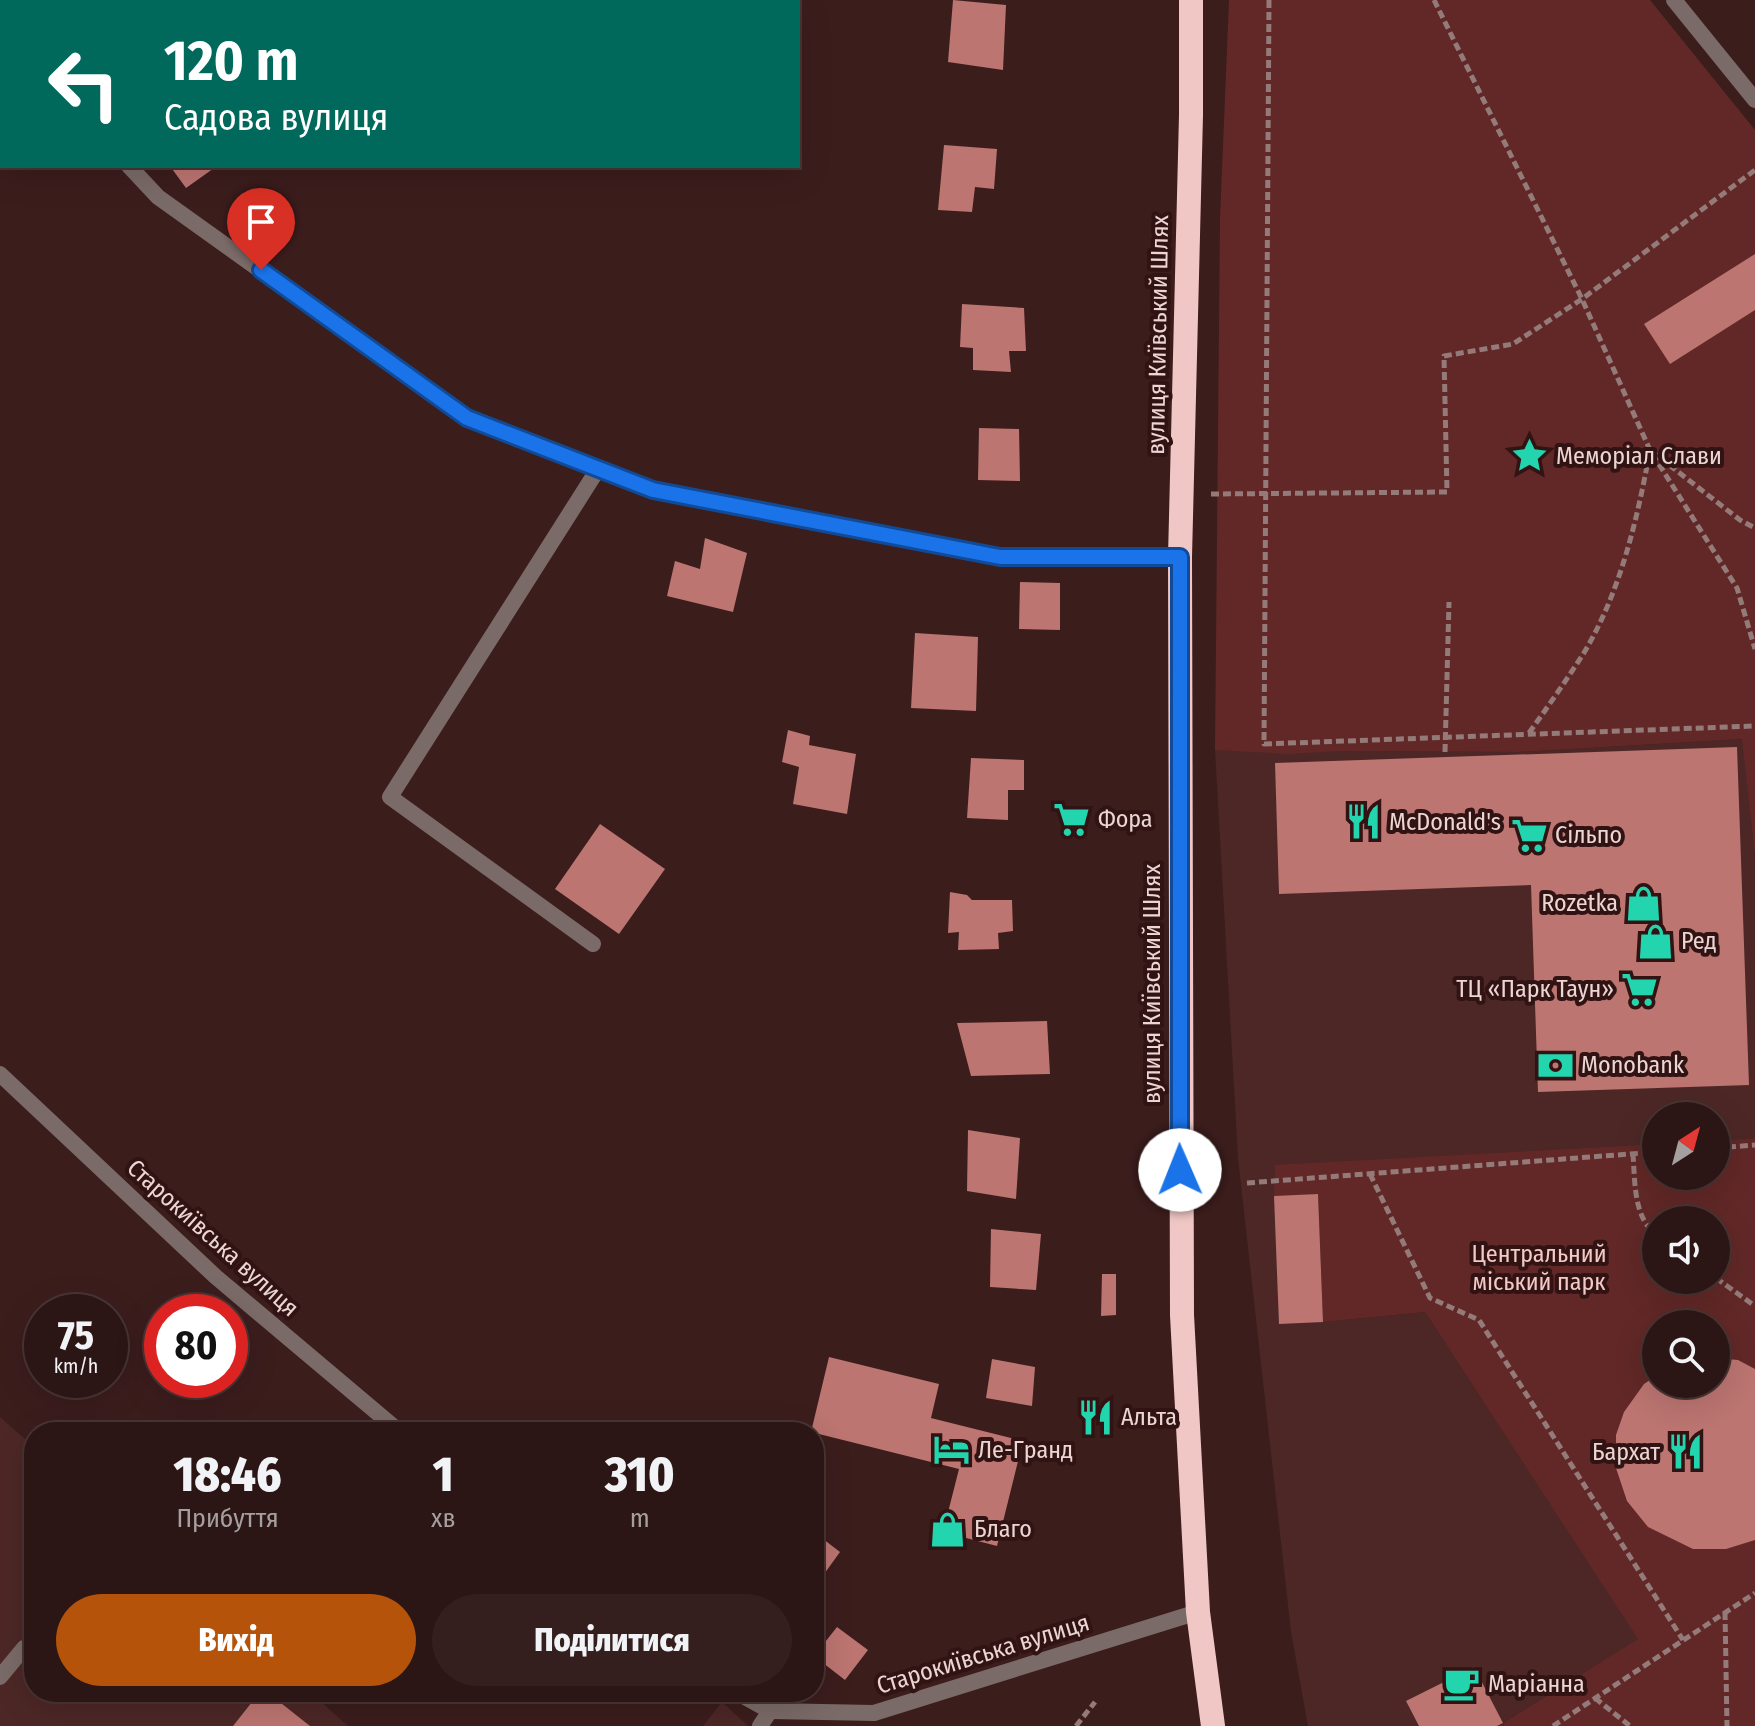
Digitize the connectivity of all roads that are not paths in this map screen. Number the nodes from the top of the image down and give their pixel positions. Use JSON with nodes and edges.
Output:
{"nodes":[{"id":1,"x":1191,"y":0,"type":"edge"},
{"id":2,"x":1674,"y":0,"type":"edge"},
{"id":3,"x":1755,"y":100,"type":"edge"},
{"id":4,"x":131,"y":168,"type":"edge"},
{"id":5,"x":598,"y":469,"type":"junction"},
{"id":6,"x":1180,"y":557,"type":"junction"},
{"id":7,"x":593,"y":944,"type":"dead end"},
{"id":8,"x":0,"y":1074,"type":"edge"},
{"id":9,"x":388,"y":1422,"type":"edge"},
{"id":10,"x":1198,"y":1612,"type":"junction"},
{"id":11,"x":24,"y":1648,"type":"dead end"},
{"id":12,"x":0,"y":1677,"type":"edge"},
{"id":13,"x":754,"y":1702,"type":"edge"},
{"id":14,"x":770,"y":1711,"type":"junction"},
{"id":15,"x":760,"y":1726,"type":"edge"},
{"id":16,"x":1213,"y":1726,"type":"edge"}],
"edges":[{"from":1,"to":6,"type":"highway","name":"вулиця Київський Шлях"},
{"from":2,"to":3,"type":"street"},
{"from":4,"to":5,"type":"street"},
{"from":5,"to":6,"type":"street"},
{"from":5,"to":7,"type":"street"},
{"from":6,"to":10,"type":"highway","name":"вулиця Київський Шлях"},
{"from":8,"to":9,"type":"street","name":"Старокиївська вулиця"},
{"from":10,"to":14,"type":"street","name":"Старокиївська вулиця"},
{"from":10,"to":16,"type":"highway","name":"вулиця Київський Шлях"},
{"from":11,"to":12,"type":"street"},
{"from":13,"to":14,"type":"street","name":"Старокиївська вулиця"},
{"from":14,"to":15,"type":"street"}]}
